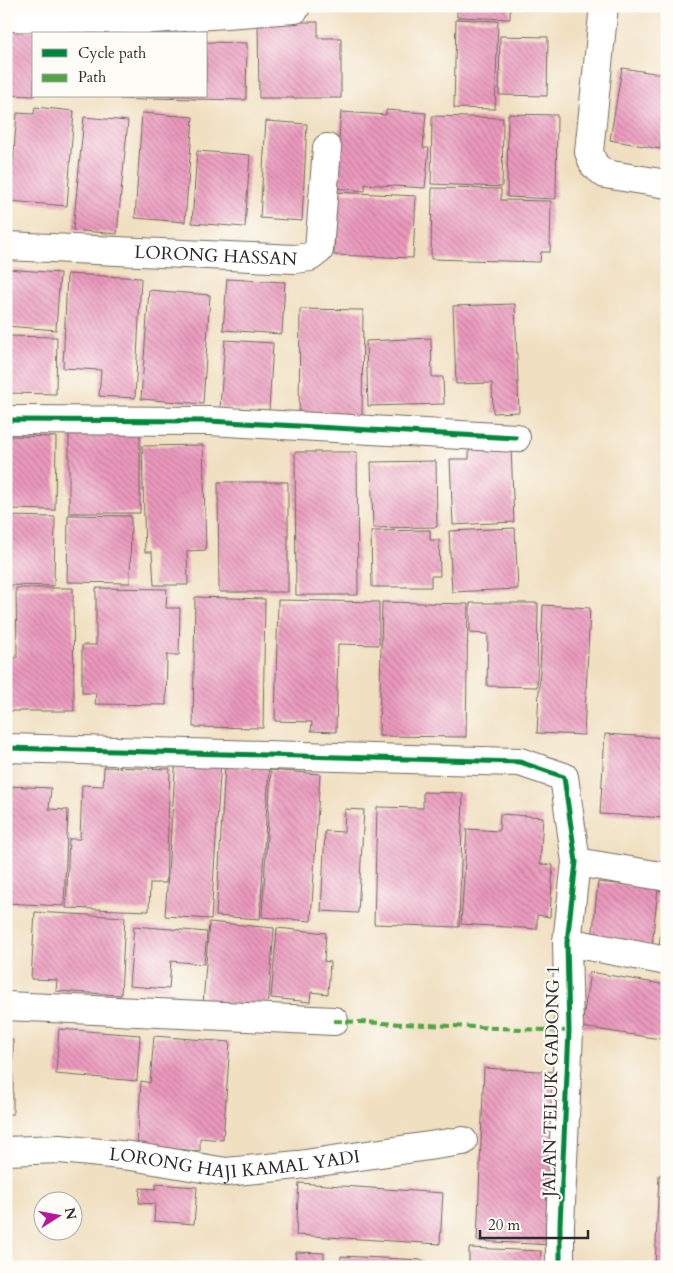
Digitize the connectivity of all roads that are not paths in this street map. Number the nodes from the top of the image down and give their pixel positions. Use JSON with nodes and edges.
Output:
{"nodes":[{"id":1,"x":604,"y":6,"type":"edge"},
{"id":2,"x":295,"y":9,"type":"dead end"},
{"id":3,"x":6,"y":17,"type":"edge"},
{"id":4,"x":327,"y":148,"type":"dead end"},
{"id":5,"x":667,"y":184,"type":"edge"},
{"id":6,"x":6,"y":246,"type":"edge"},
{"id":7,"x":6,"y":420,"type":"edge"},
{"id":8,"x":516,"y":438,"type":"dead end"},
{"id":9,"x":6,"y":748,"type":"edge"},
{"id":10,"x":576,"y":862,"type":"junction"},
{"id":11,"x":667,"y":877,"type":"edge"},
{"id":12,"x":567,"y":942,"type":"junction"},
{"id":13,"x":667,"y":961,"type":"edge"},
{"id":14,"x":6,"y":1006,"type":"edge"},
{"id":15,"x":334,"y":1022,"type":"dead end"},
{"id":16,"x":463,"y":1141,"type":"dead end"},
{"id":17,"x":6,"y":1151,"type":"edge"},
{"id":18,"x":560,"y":1267,"type":"edge"}],
"edges":[{"from":1,"to":5,"type":"street"},
{"from":2,"to":3,"type":"street"},
{"from":4,"to":6,"type":"street","name":"LORONG HASSAN"},
{"from":7,"to":8,"type":"street"},
{"from":9,"to":10,"type":"street","name":"JALAN TELUK GADONG 1"},
{"from":10,"to":11,"type":"street"},
{"from":10,"to":12,"type":"street","name":"JALAN TELUK GADONG 1"},
{"from":12,"to":13,"type":"street"},
{"from":12,"to":18,"type":"street","name":"JALAN TELUK GADONG 1"},
{"from":14,"to":15,"type":"street"},
{"from":16,"to":17,"type":"street","name":"LORONG HAJI KAMAL YADI"}]}
